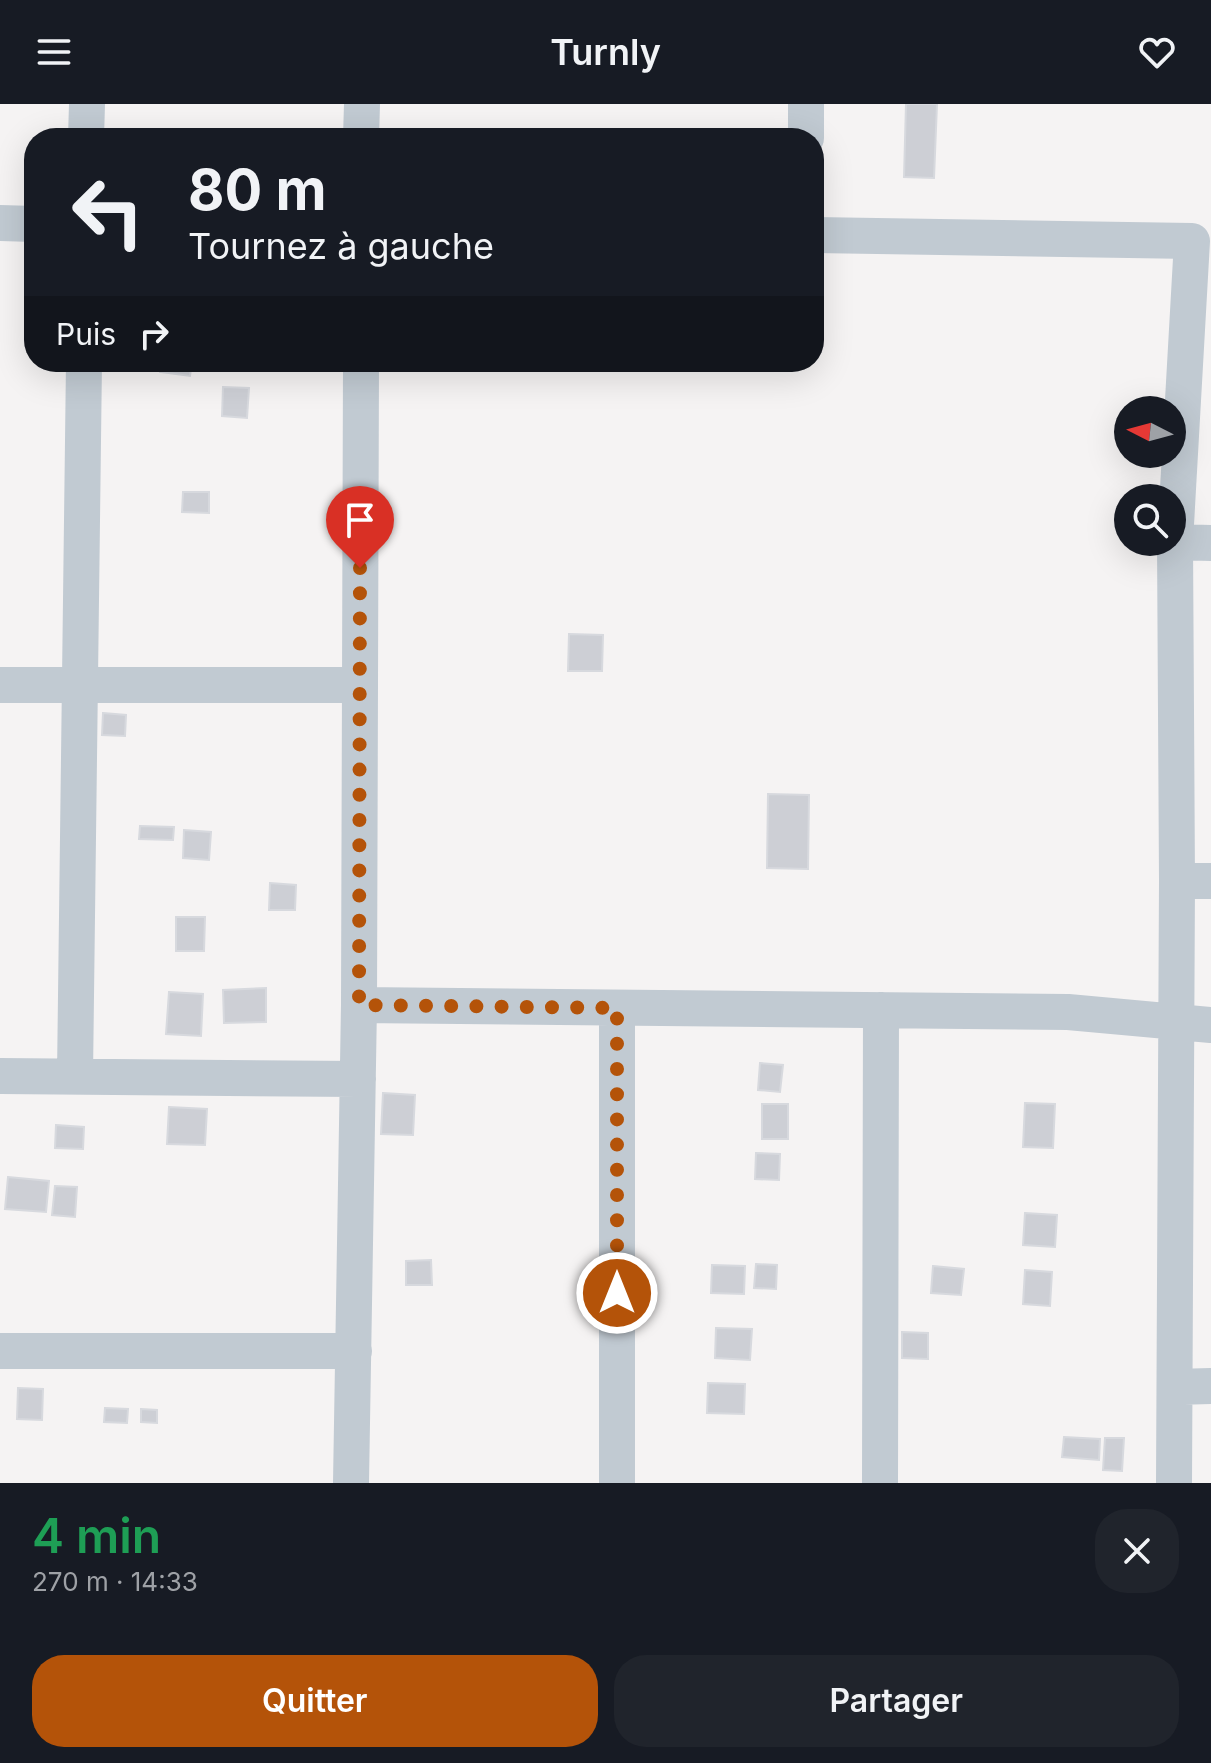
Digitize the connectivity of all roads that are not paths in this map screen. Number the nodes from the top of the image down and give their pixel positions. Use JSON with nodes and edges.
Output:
{"nodes":[{"id":1,"x":87,"y":104,"type":"edge"},
{"id":2,"x":362,"y":104,"type":"edge"},
{"id":3,"x":806,"y":104,"type":"edge"},
{"id":4,"x":86,"y":128,"type":"edge"},
{"id":5,"x":361,"y":128,"type":"edge"},
{"id":6,"x":806,"y":128,"type":"edge"},
{"id":7,"x":0,"y":223,"type":"edge"},
{"id":8,"x":24,"y":224,"type":"edge"},
{"id":9,"x":824,"y":235,"type":"edge"},
{"id":10,"x":84,"y":372,"type":"edge"},
{"id":11,"x":361,"y":372,"type":"edge"},
{"id":12,"x":1178,"y":484,"type":"edge"},
{"id":13,"x":1186,"y":542,"type":"edge"},
{"id":14,"x":1211,"y":543,"type":"edge"},
{"id":15,"x":1176,"y":556,"type":"edge"},
{"id":16,"x":0,"y":685,"type":"edge"},
{"id":17,"x":80,"y":685,"type":"junction"},
{"id":18,"x":360,"y":685,"type":"junction"},
{"id":19,"x":1194,"y":881,"type":"edge"},
{"id":20,"x":359,"y":1005,"type":"junction"},
{"id":21,"x":617,"y":1008,"type":"junction"},
{"id":22,"x":881,"y":1010,"type":"junction"},
{"id":23,"x":1194,"y":1023,"type":"edge"},
{"id":24,"x":75,"y":1075,"type":"junction"},
{"id":25,"x":0,"y":1076,"type":"edge"},
{"id":26,"x":358,"y":1079,"type":"junction"},
{"id":27,"x":0,"y":1351,"type":"edge"},
{"id":28,"x":354,"y":1351,"type":"junction"},
{"id":29,"x":1211,"y":1386,"type":"edge"},
{"id":30,"x":1175,"y":1387,"type":"junction"},
{"id":31,"x":351,"y":1483,"type":"edge"},
{"id":32,"x":617,"y":1483,"type":"edge"},
{"id":33,"x":880,"y":1483,"type":"edge"},
{"id":34,"x":1174,"y":1483,"type":"edge"}],
"edges":[{"from":1,"to":4,"type":"street"},
{"from":2,"to":5,"type":"street"},
{"from":3,"to":6,"type":"street"},
{"from":7,"to":8,"type":"street"},
{"from":9,"to":12,"type":"street"},
{"from":10,"to":17,"type":"street"},
{"from":11,"to":18,"type":"street"},
{"from":13,"to":14,"type":"street"},
{"from":15,"to":19,"type":"street"},
{"from":16,"to":17,"type":"street"},
{"from":17,"to":18,"type":"street"},
{"from":17,"to":24,"type":"street"},
{"from":18,"to":20,"type":"street"},
{"from":19,"to":23,"type":"street"},
{"from":20,"to":21,"type":"street"},
{"from":20,"to":26,"type":"street"},
{"from":21,"to":22,"type":"street"},
{"from":21,"to":32,"type":"street"},
{"from":22,"to":23,"type":"street"},
{"from":22,"to":33,"type":"street"},
{"from":23,"to":30,"type":"street"},
{"from":24,"to":25,"type":"street"},
{"from":24,"to":26,"type":"street"},
{"from":26,"to":28,"type":"street"},
{"from":27,"to":28,"type":"street"},
{"from":28,"to":31,"type":"street"},
{"from":29,"to":30,"type":"street"},
{"from":30,"to":34,"type":"street"}]}
